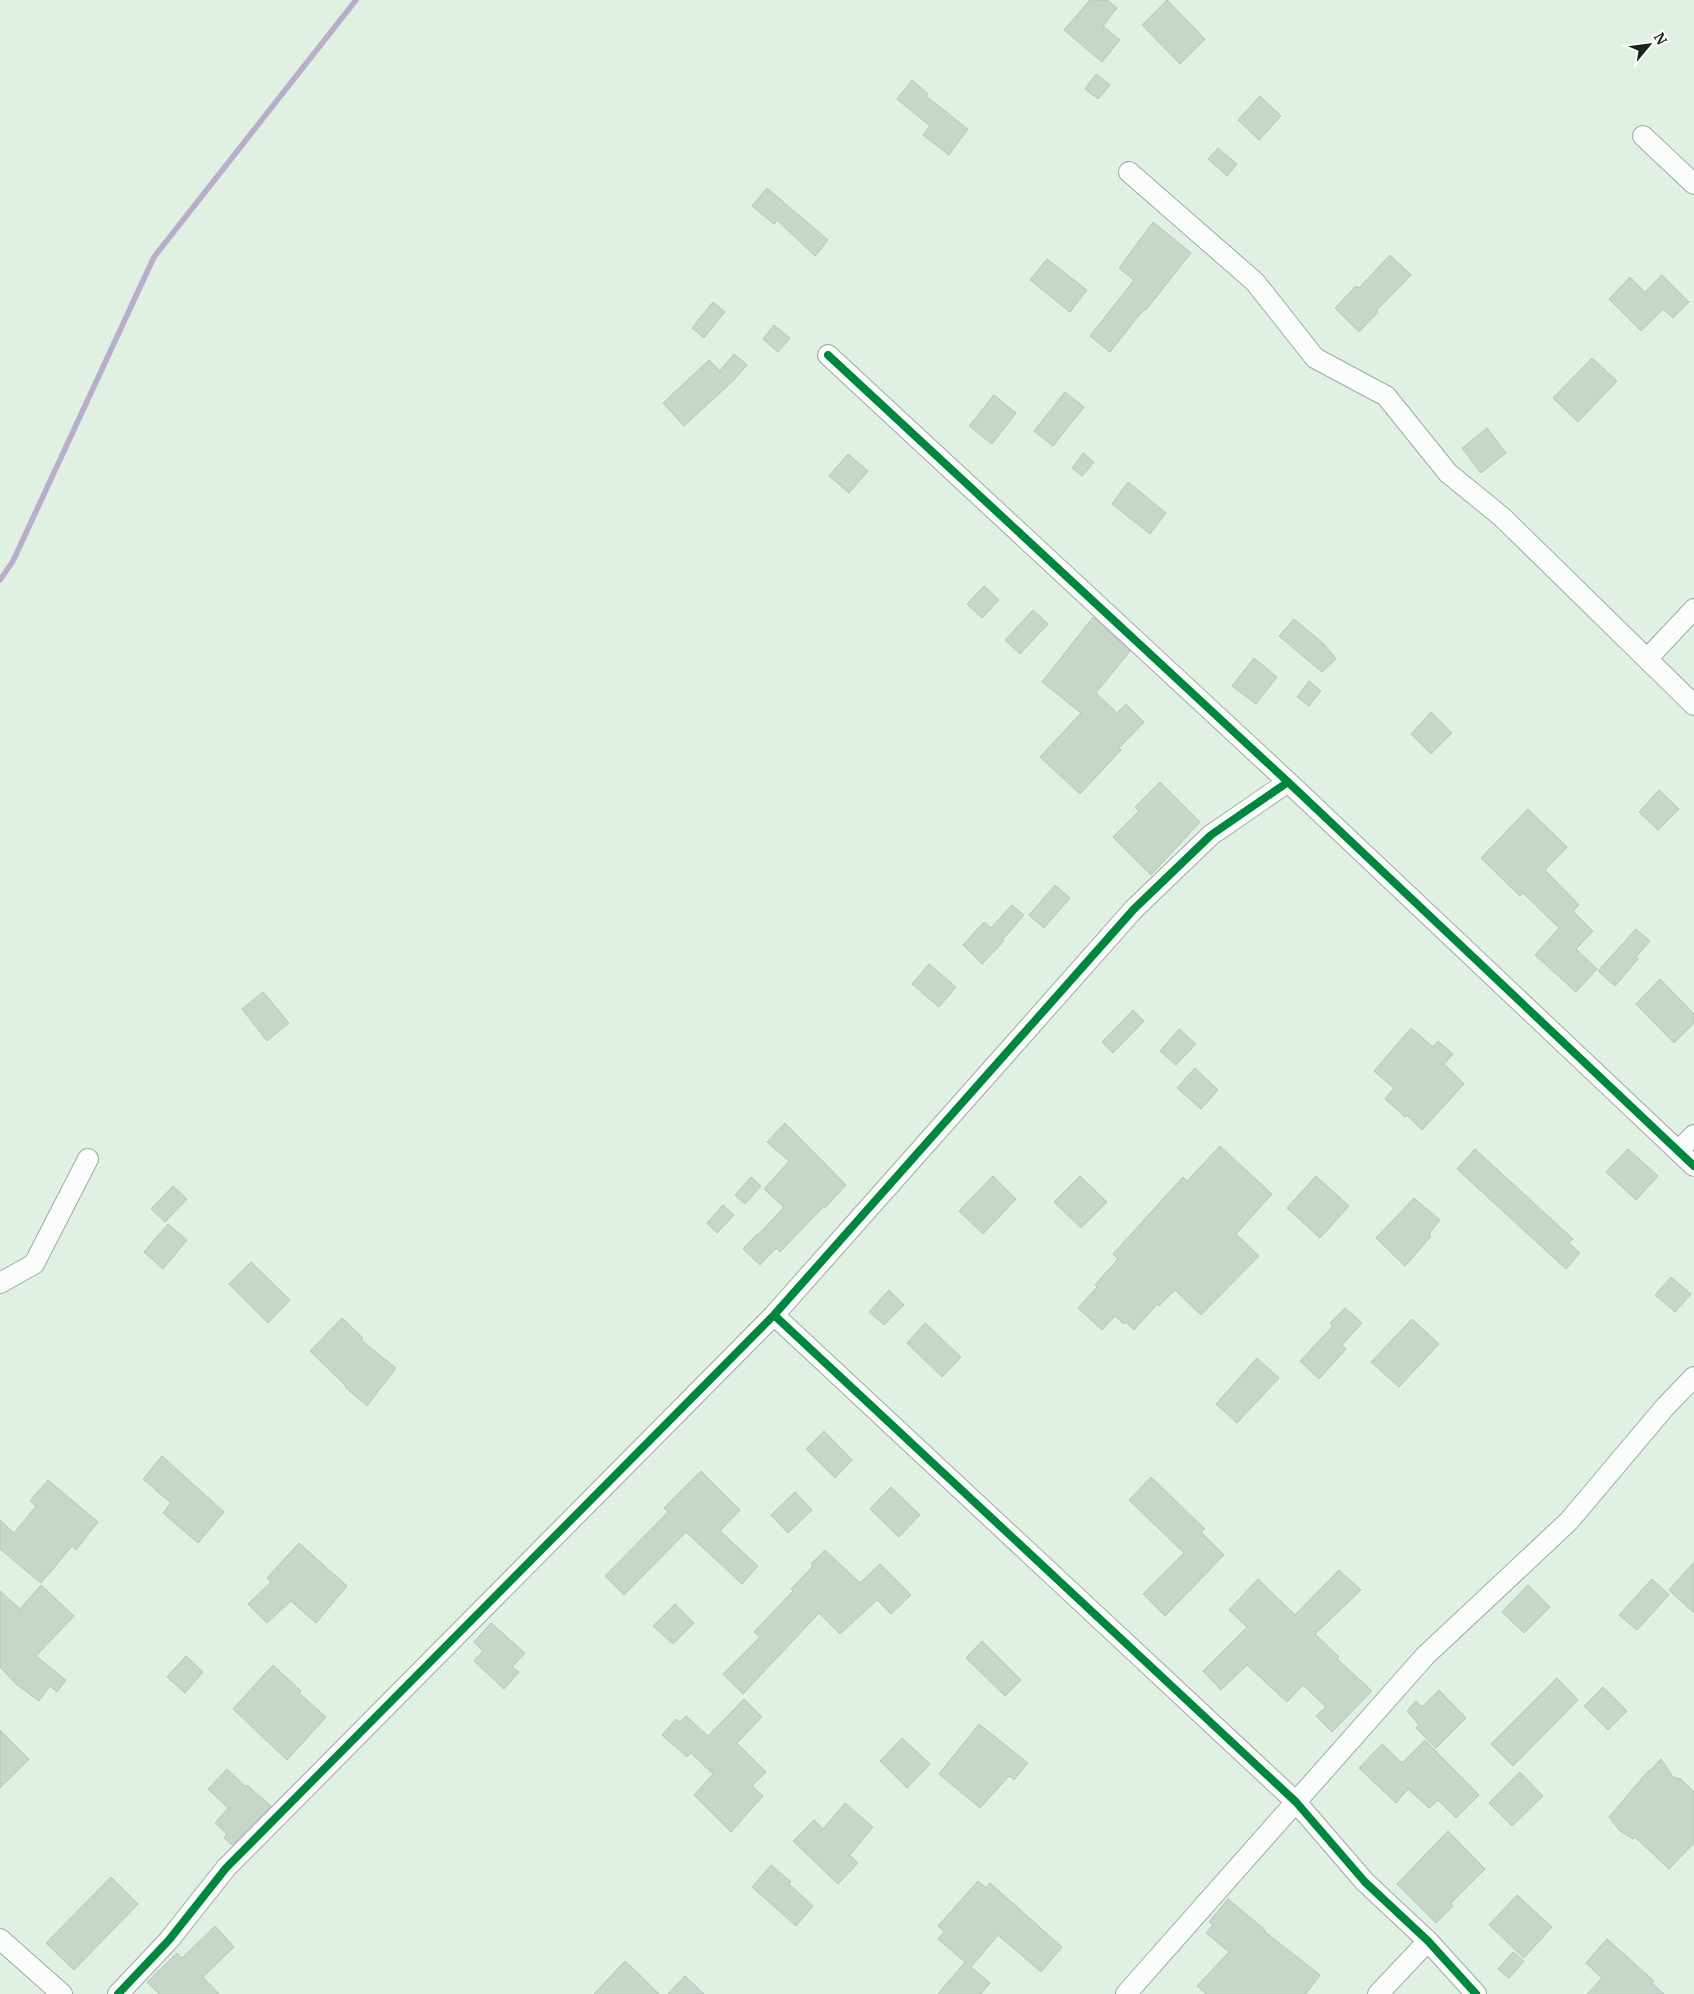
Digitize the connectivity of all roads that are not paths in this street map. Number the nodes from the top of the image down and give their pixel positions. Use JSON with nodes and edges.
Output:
{"nodes":[{"id":1,"x":1643,"y":136,"type":"dead end"},
{"id":2,"x":1129,"y":172,"type":"dead end"},
{"id":3,"x":1694,"y":184,"type":"edge"},
{"id":4,"x":828,"y":355,"type":"dead end"},
{"id":5,"x":1694,"y":609,"type":"edge"},
{"id":6,"x":1647,"y":659,"type":"junction"},
{"id":7,"x":1694,"y":705,"type":"edge"},
{"id":8,"x":1288,"y":782,"type":"junction"},
{"id":9,"x":1694,"y":1135,"type":"edge"},
{"id":10,"x":1678,"y":1151,"type":"junction"},
{"id":11,"x":88,"y":1159,"type":"dead end"},
{"id":12,"x":1694,"y":1166,"type":"edge"},
{"id":13,"x":0,"y":1283,"type":"edge"},
{"id":14,"x":774,"y":1315,"type":"junction"},
{"id":15,"x":1694,"y":1377,"type":"edge"},
{"id":16,"x":1296,"y":1802,"type":"junction"},
{"id":17,"x":0,"y":1939,"type":"edge"},
{"id":18,"x":1428,"y":1941,"type":"junction"},
{"id":19,"x":62,"y":1994,"type":"edge"},
{"id":20,"x":118,"y":1994,"type":"edge"},
{"id":21,"x":1126,"y":1994,"type":"edge"},
{"id":22,"x":1378,"y":1994,"type":"edge"},
{"id":23,"x":1476,"y":1994,"type":"edge"}],
"edges":[{"from":1,"to":3,"type":"street"},
{"from":2,"to":6,"type":"street"},
{"from":4,"to":8,"type":"street"},
{"from":5,"to":6,"type":"street"},
{"from":6,"to":7,"type":"street"},
{"from":8,"to":10,"type":"street"},
{"from":8,"to":14,"type":"street"},
{"from":9,"to":10,"type":"street"},
{"from":10,"to":12,"type":"street"},
{"from":11,"to":13,"type":"street"},
{"from":14,"to":16,"type":"street"},
{"from":14,"to":20,"type":"street"},
{"from":15,"to":16,"type":"street"},
{"from":16,"to":18,"type":"street"},
{"from":16,"to":21,"type":"street"},
{"from":17,"to":19,"type":"street"},
{"from":18,"to":22,"type":"street"},
{"from":18,"to":23,"type":"street"}]}
